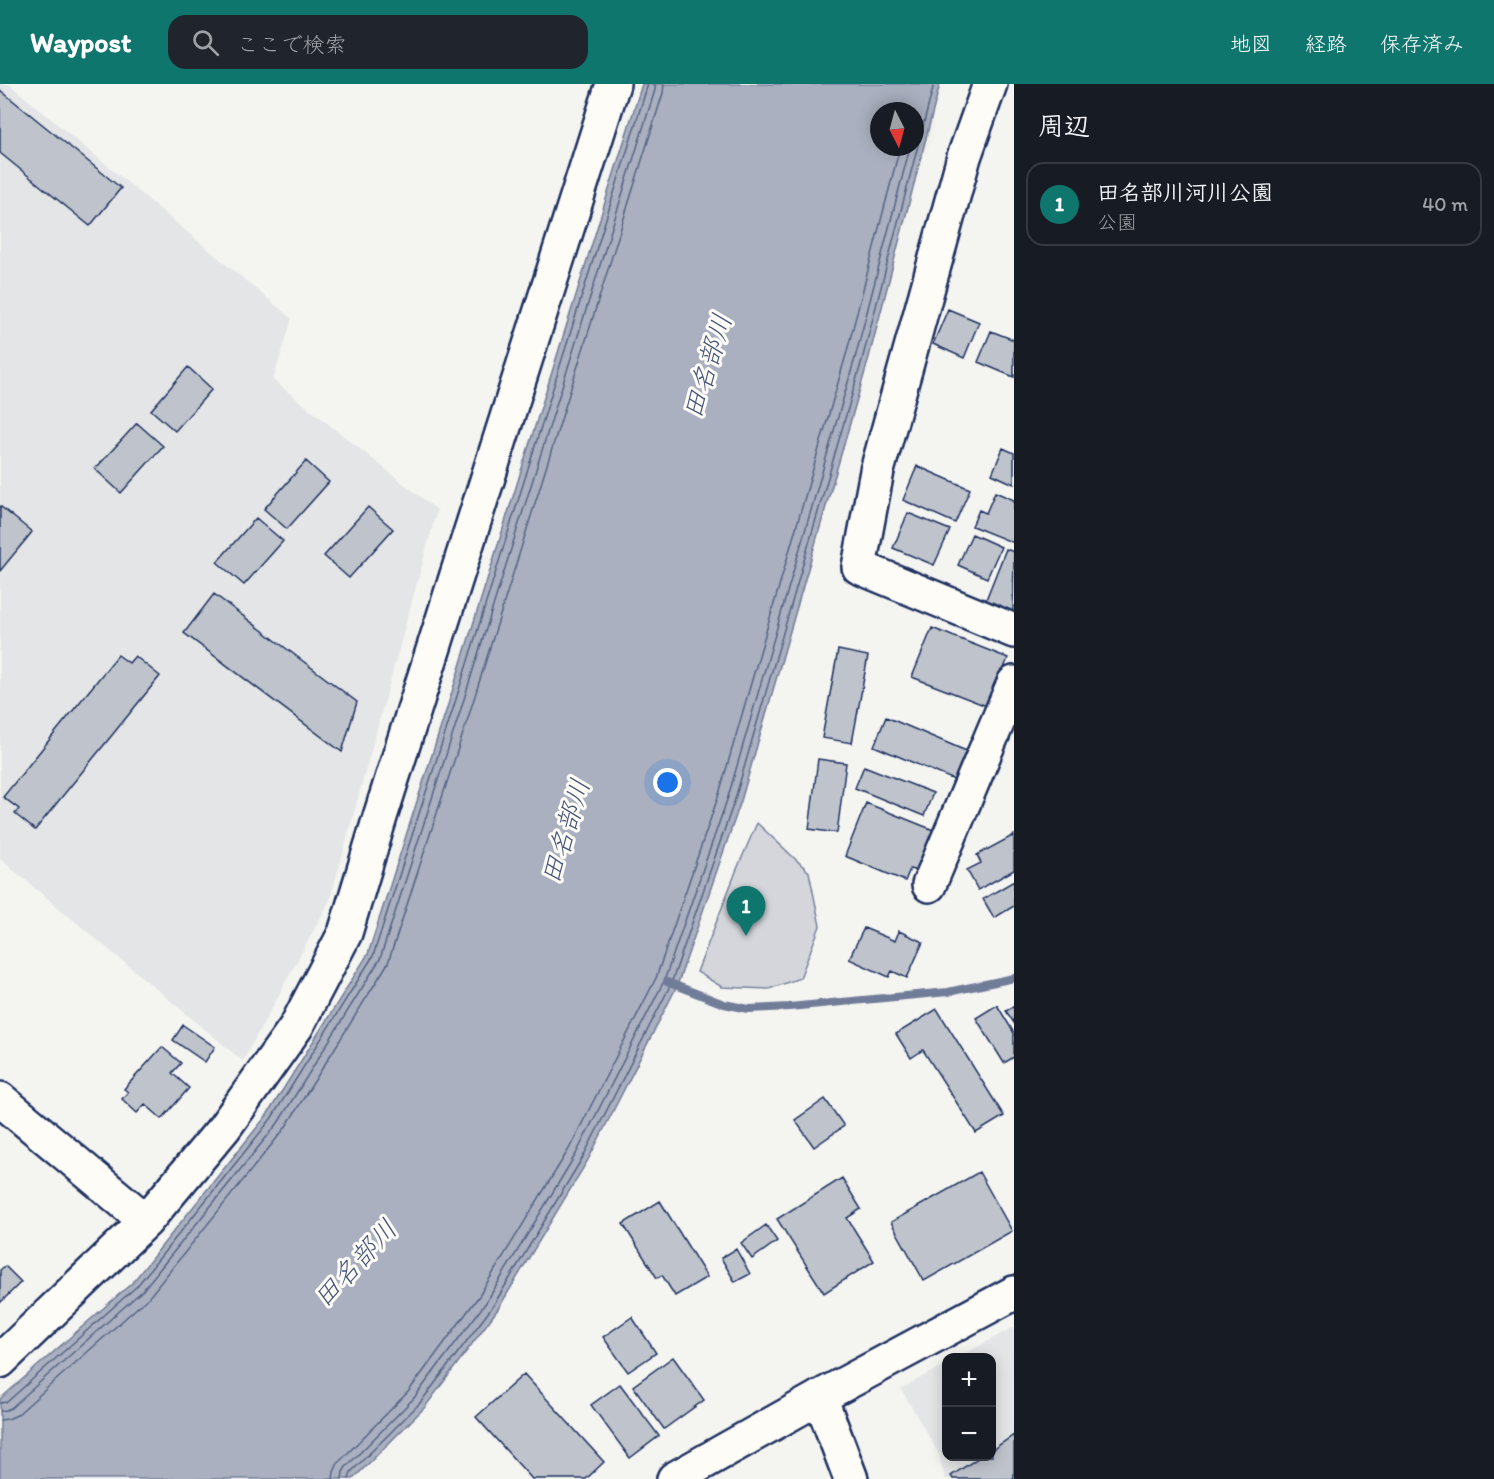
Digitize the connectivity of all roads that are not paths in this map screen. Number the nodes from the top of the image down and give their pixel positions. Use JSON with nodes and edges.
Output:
{"nodes":[{"id":1,"x":613,"y":84,"type":"edge"},
{"id":2,"x":990,"y":84,"type":"edge"},
{"id":3,"x":1014,"y":630,"type":"edge"},
{"id":4,"x":1014,"y":683,"type":"edge"},
{"id":5,"x":929,"y":885,"type":"dead end"},
{"id":6,"x":0,"y":1099,"type":"edge"},
{"id":7,"x":146,"y":1221,"type":"junction"},
{"id":8,"x":1014,"y":1293,"type":"edge"},
{"id":9,"x":0,"y":1361,"type":"edge"},
{"id":10,"x":820,"y":1397,"type":"junction"},
{"id":11,"x":674,"y":1479,"type":"edge"},
{"id":12,"x":851,"y":1479,"type":"edge"}],
"edges":[{"from":1,"to":7,"type":"main road"},
{"from":2,"to":3,"type":"main road"},
{"from":4,"to":5,"type":"main road"},
{"from":6,"to":7,"type":"main road"},
{"from":7,"to":9,"type":"main road"},
{"from":8,"to":10,"type":"main road"},
{"from":10,"to":11,"type":"main road"},
{"from":10,"to":12,"type":"main road"}]}
